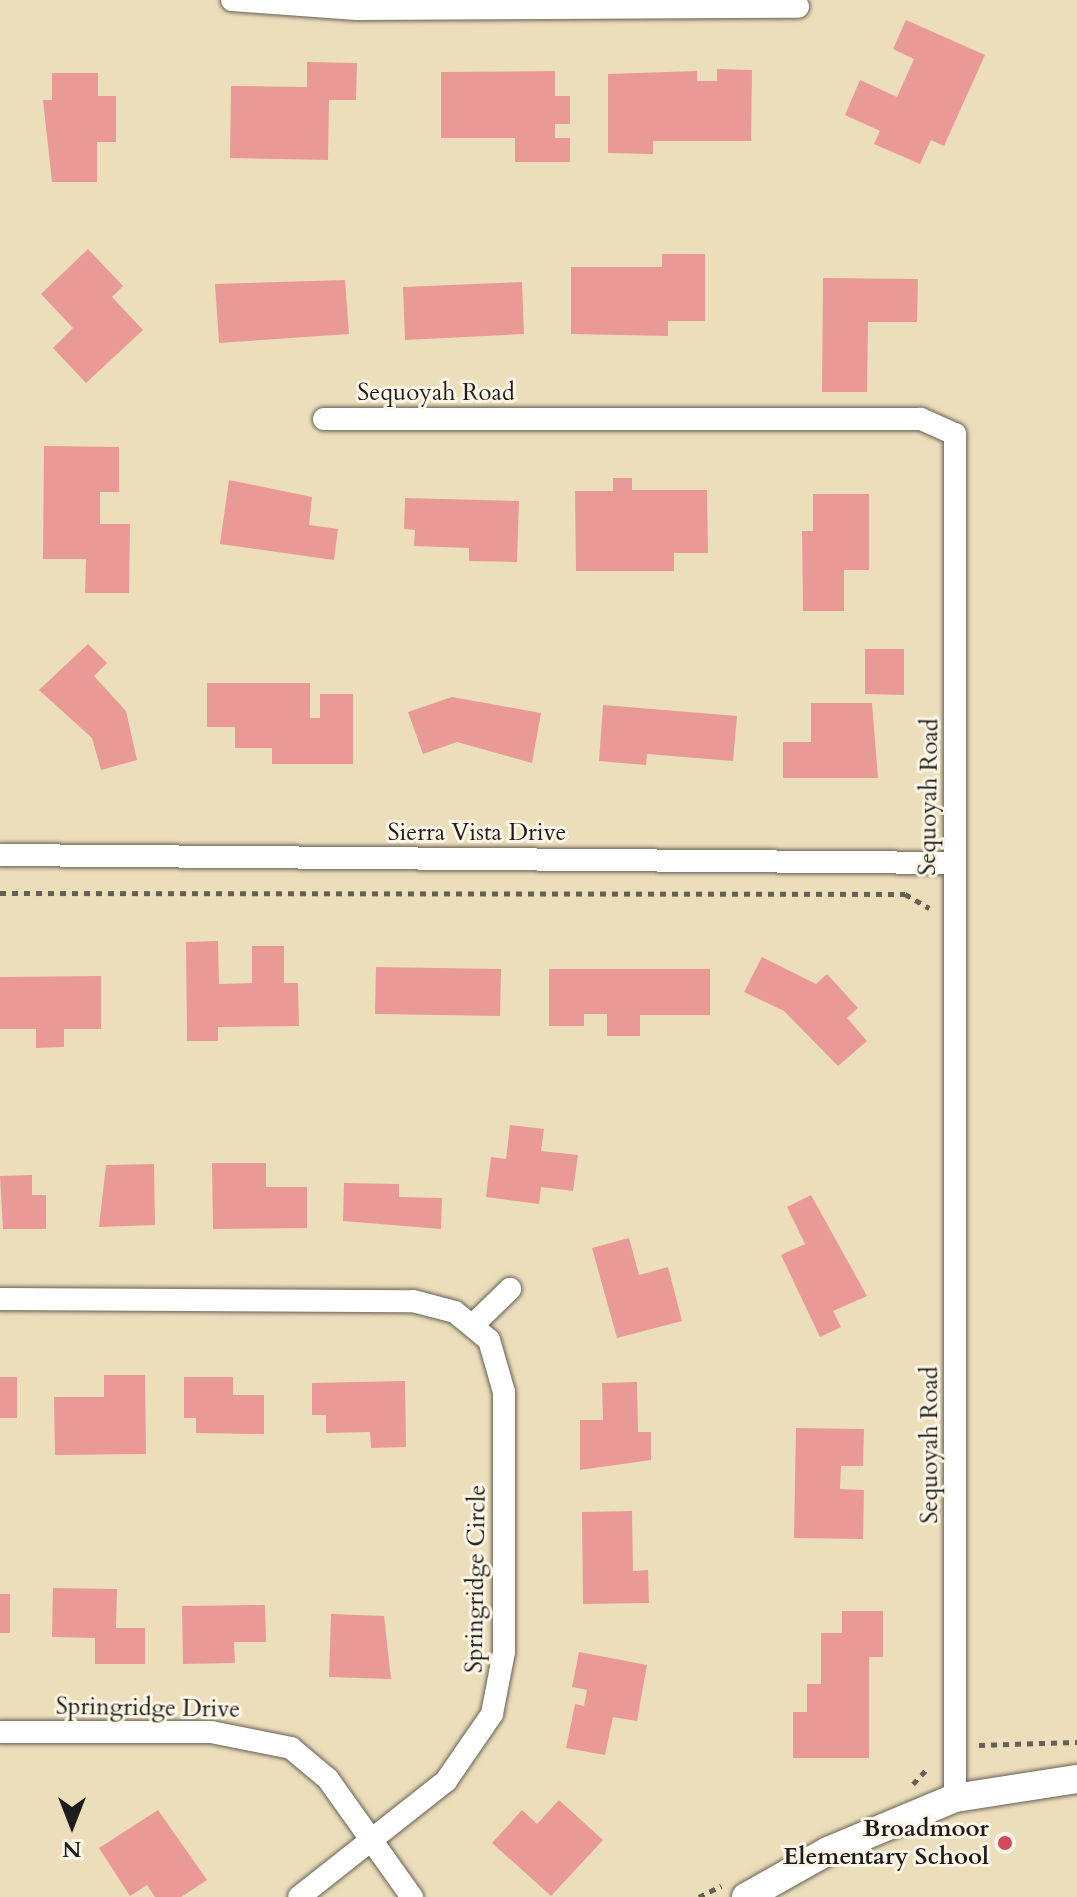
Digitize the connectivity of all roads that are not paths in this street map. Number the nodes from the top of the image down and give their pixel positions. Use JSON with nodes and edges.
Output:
{"nodes":[{"id":1,"x":232,"y":0,"type":"edge"},
{"id":2,"x":798,"y":7,"type":"dead end"},
{"id":3,"x":324,"y":419,"type":"dead end"},
{"id":4,"x":0,"y":855,"type":"edge"},
{"id":5,"x":953,"y":863,"type":"junction"},
{"id":6,"x":510,"y":1289,"type":"dead end"},
{"id":7,"x":0,"y":1299,"type":"edge"},
{"id":8,"x":475,"y":1323,"type":"junction"},
{"id":9,"x":0,"y":1732,"type":"edge"},
{"id":10,"x":1077,"y":1779,"type":"edge"},
{"id":11,"x":955,"y":1798,"type":"junction"},
{"id":12,"x":374,"y":1844,"type":"junction"},
{"id":13,"x":299,"y":1897,"type":"edge"},
{"id":14,"x":412,"y":1897,"type":"edge"},
{"id":15,"x":746,"y":1897,"type":"edge"}],
"edges":[{"from":1,"to":2,"type":"street"},
{"from":3,"to":5,"type":"street","name":"Sequoyah Road"},
{"from":4,"to":5,"type":"street","name":"Sierra Vista Drive"},
{"from":5,"to":11,"type":"street","name":"Sequoyah Road"},
{"from":6,"to":8,"type":"street"},
{"from":7,"to":8,"type":"street"},
{"from":8,"to":12,"type":"street","name":"Springridge Circle"},
{"from":9,"to":12,"type":"street","name":"Springridge Drive"},
{"from":10,"to":11,"type":"street"},
{"from":11,"to":15,"type":"street"},
{"from":12,"to":13,"type":"street","name":"Springridge Circle"},
{"from":12,"to":14,"type":"street","name":"Springridge Drive"}]}
